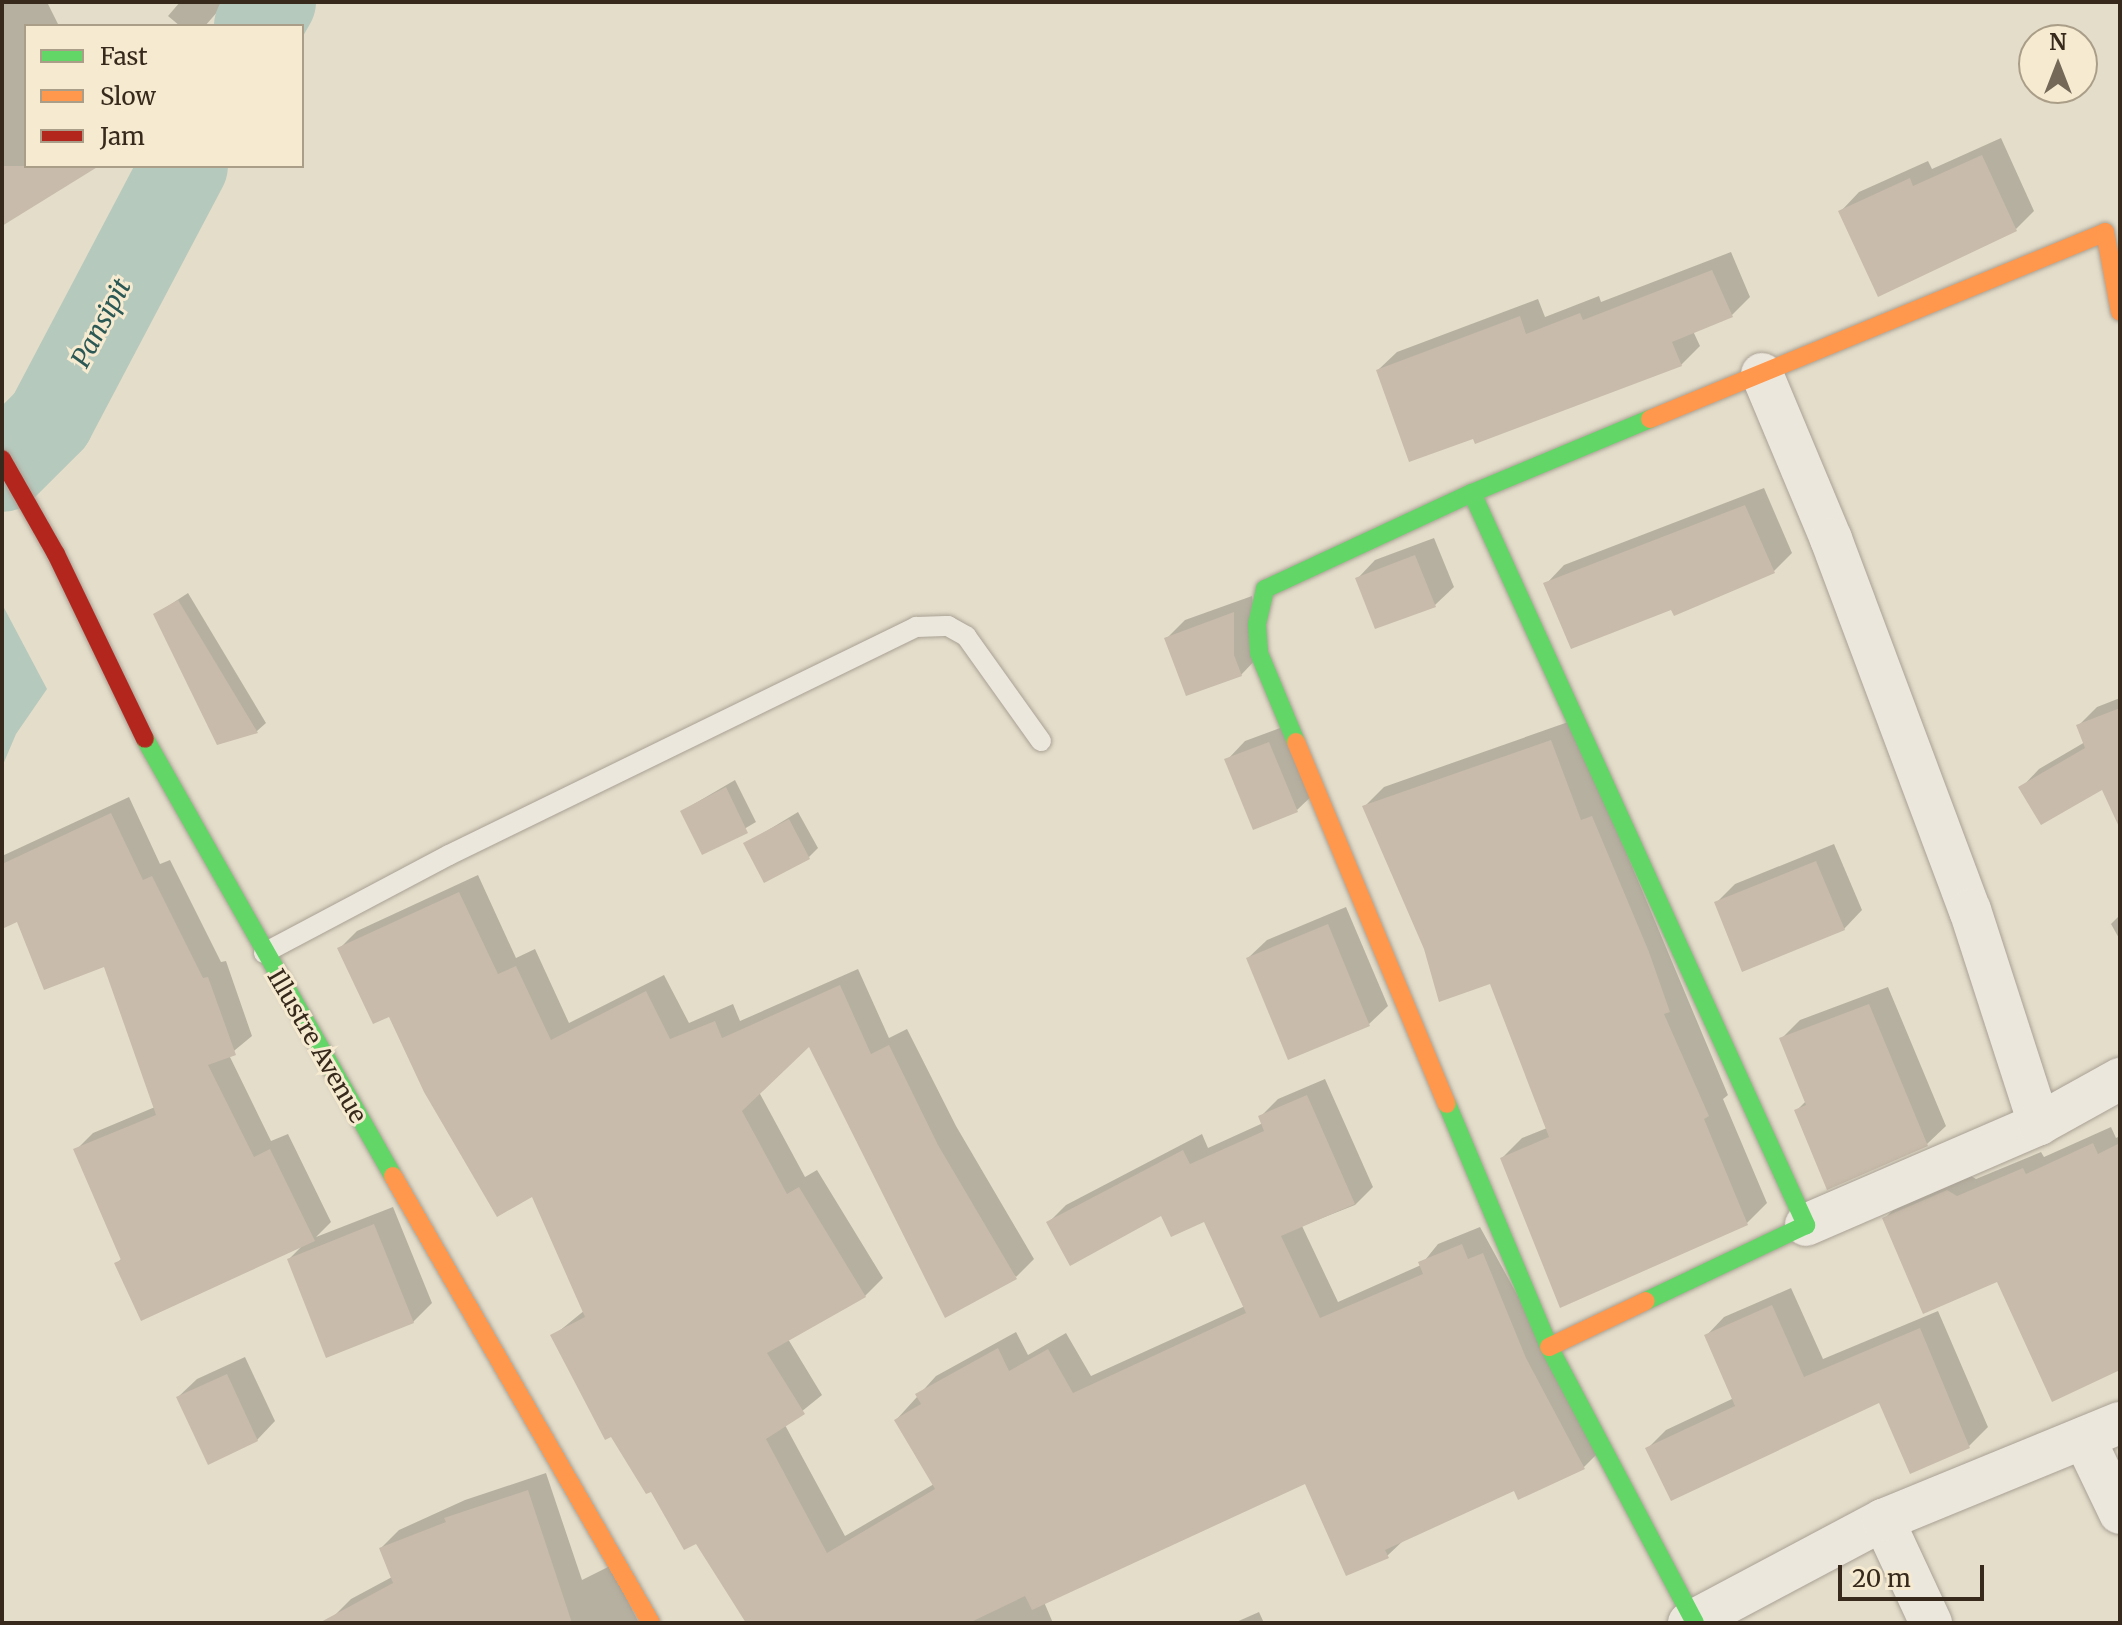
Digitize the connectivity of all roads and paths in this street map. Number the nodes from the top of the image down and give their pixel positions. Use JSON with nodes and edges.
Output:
{"nodes":[{"id":1,"x":2120,"y":312,"type":"edge"},
{"id":2,"x":1762,"y":374,"type":"junction"},
{"id":3,"x":2,"y":459,"type":"edge"},
{"id":4,"x":1472,"y":493,"type":"junction"},
{"id":5,"x":1041,"y":741,"type":"dead end"},
{"id":6,"x":264,"y":953,"type":"junction"},
{"id":7,"x":2120,"y":1079,"type":"edge"},
{"id":8,"x":2039,"y":1124,"type":"junction"},
{"id":9,"x":1806,"y":1225,"type":"junction"},
{"id":10,"x":1549,"y":1347,"type":"junction"},
{"id":11,"x":2102,"y":1430,"type":"edge"},
{"id":12,"x":2120,"y":1513,"type":"edge"},
{"id":13,"x":1883,"y":1520,"type":"junction"},
{"id":14,"x":1693,"y":1622,"type":"edge"},
{"id":15,"x":651,"y":1623,"type":"edge"},
{"id":16,"x":1931,"y":1623,"type":"edge"}],
"edges":[{"from":1,"to":2,"type":"street"},
{"from":2,"to":4,"type":"street"},
{"from":2,"to":8,"type":"street"},
{"from":3,"to":6,"type":"street","name":"Illustre Avenue"},
{"from":4,"to":9,"type":"street"},
{"from":4,"to":10,"type":"street"},
{"from":5,"to":6,"type":"lane"},
{"from":6,"to":15,"type":"street","name":"Illustre Avenue"},
{"from":7,"to":8,"type":"street"},
{"from":8,"to":9,"type":"street"},
{"from":9,"to":10,"type":"street"},
{"from":10,"to":14,"type":"street"},
{"from":11,"to":12,"type":"street"},
{"from":11,"to":13,"type":"street"},
{"from":13,"to":14,"type":"street"},
{"from":13,"to":16,"type":"street"}]}
